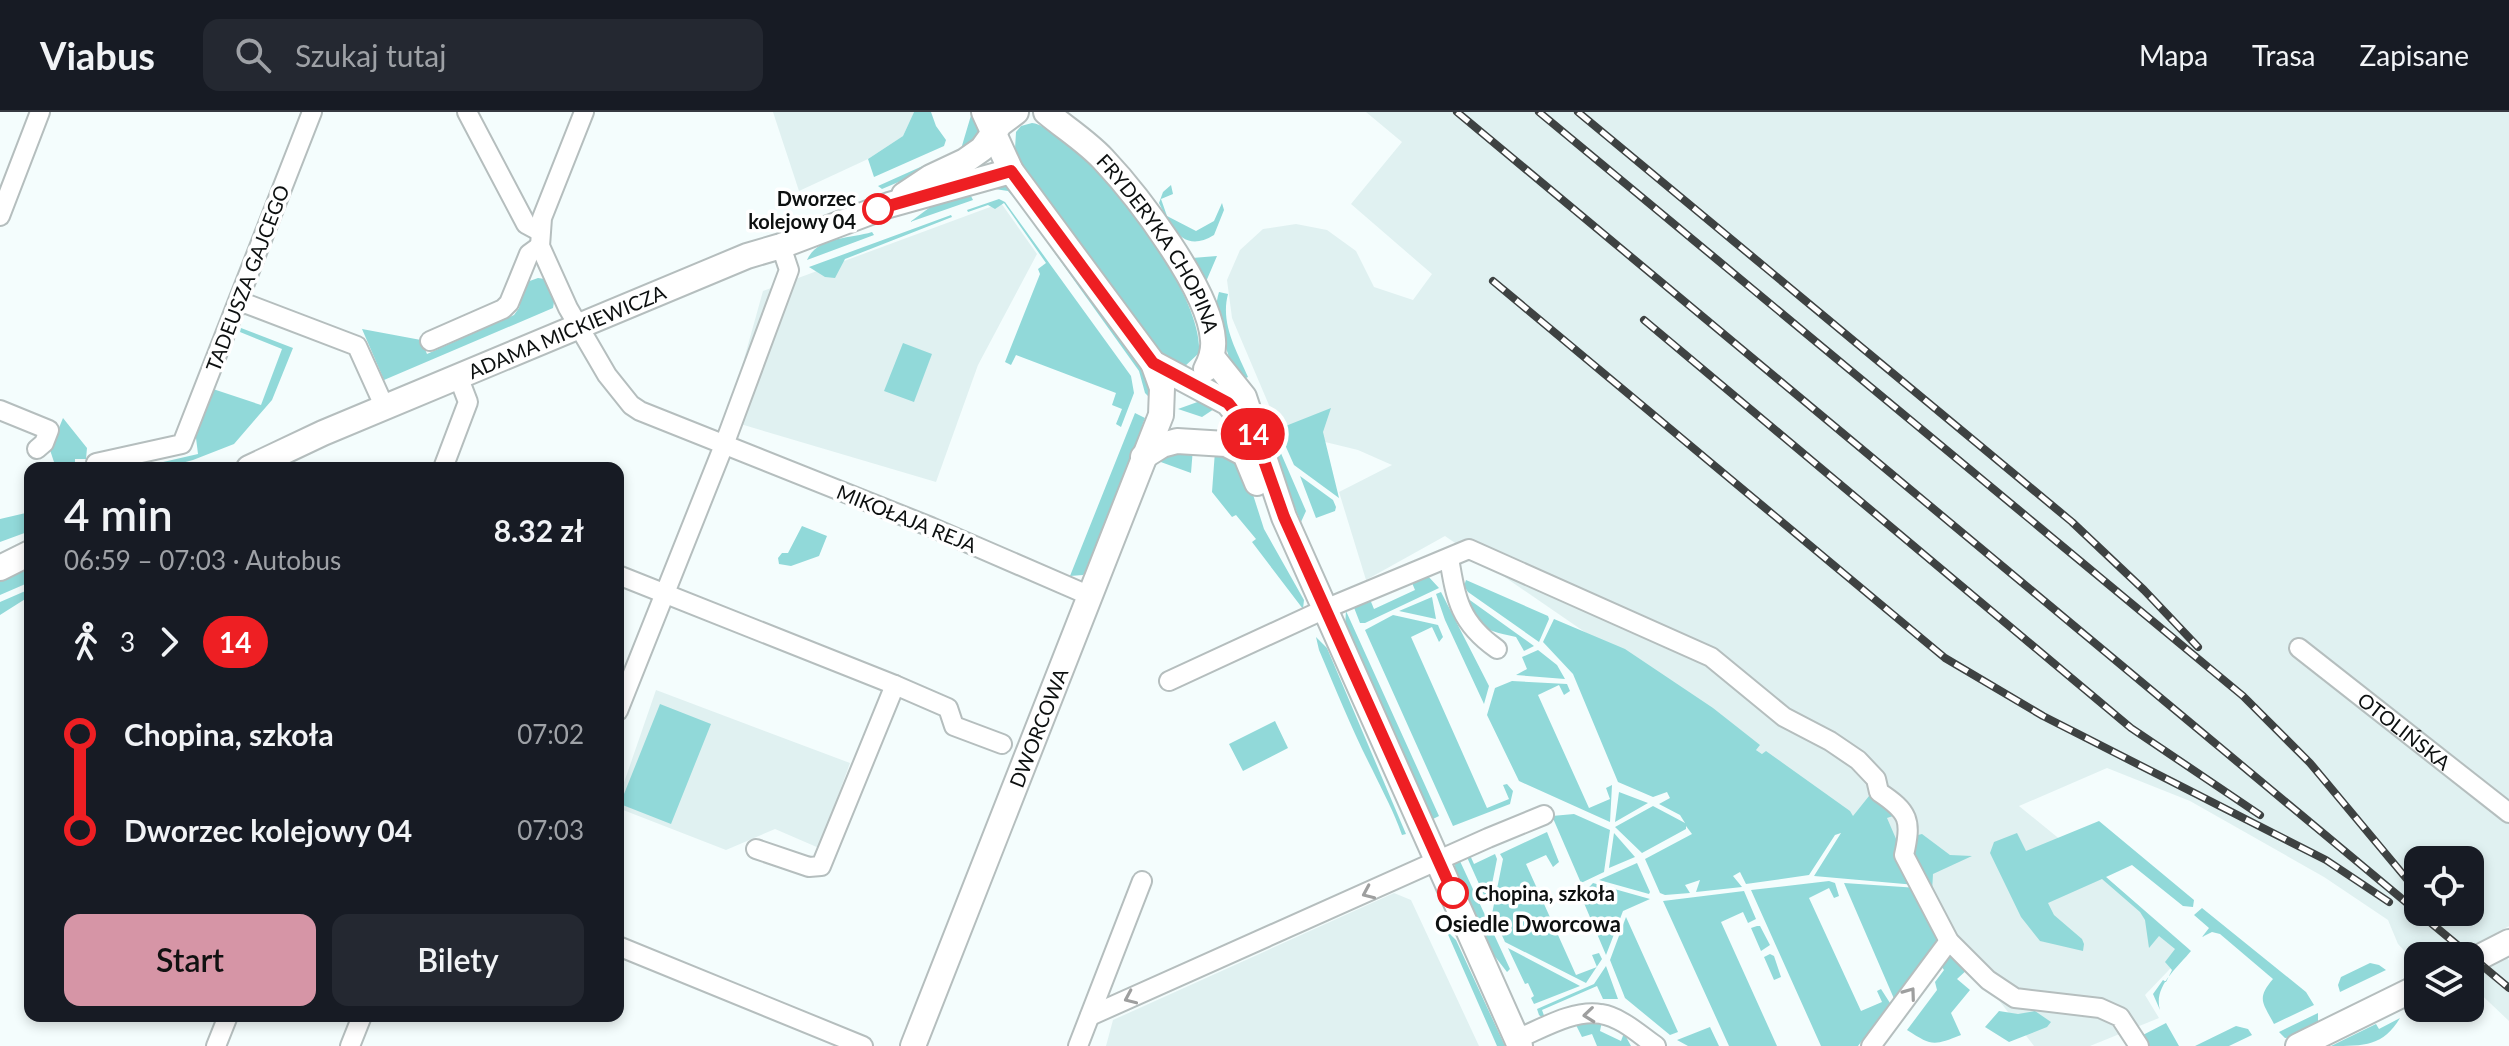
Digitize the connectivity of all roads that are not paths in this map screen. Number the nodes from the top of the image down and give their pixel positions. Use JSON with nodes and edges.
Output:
{"nodes":[{"id":1,"x":40,"y":112,"type":"edge"},
{"id":2,"x":312,"y":112,"type":"edge"},
{"id":3,"x":467,"y":112,"type":"edge"},
{"id":4,"x":584,"y":112,"type":"edge"},
{"id":5,"x":1016,"y":112,"type":"edge"},
{"id":6,"x":1033,"y":112,"type":"edge"},
{"id":7,"x":1051,"y":116,"type":"edge"},
{"id":8,"x":989,"y":122,"type":"edge"},
{"id":9,"x":1011,"y":171,"type":"junction"},
{"id":10,"x":889,"y":205,"type":"junction"},
{"id":11,"x":0,"y":216,"type":"edge"},
{"id":12,"x":539,"y":238,"type":"junction"},
{"id":13,"x":781,"y":246,"type":"junction"},
{"id":14,"x":239,"y":301,"type":"junction"},
{"id":15,"x":580,"y":326,"type":"junction"},
{"id":16,"x":430,"y":341,"type":"dead end"},
{"id":17,"x":1212,"y":357,"type":"junction"},
{"id":18,"x":1153,"y":363,"type":"junction"},
{"id":19,"x":458,"y":376,"type":"junction"},
{"id":20,"x":1190,"y":382,"type":"junction"},
{"id":21,"x":385,"y":408,"type":"junction"},
{"id":22,"x":1163,"y":408,"type":"junction"},
{"id":23,"x":0,"y":410,"type":"edge"},
{"id":24,"x":1256,"y":438,"type":"junction"},
{"id":25,"x":724,"y":445,"type":"junction"},
{"id":26,"x":37,"y":449,"type":"dead end"},
{"id":27,"x":1143,"y":457,"type":"junction"},
{"id":28,"x":101,"y":462,"type":"edge"},
{"id":29,"x":260,"y":462,"type":"edge"},
{"id":30,"x":445,"y":462,"type":"edge"},
{"id":31,"x":24,"y":553,"type":"edge"},
{"id":32,"x":24,"y":555,"type":"edge"},
{"id":33,"x":0,"y":556,"type":"edge"},
{"id":34,"x":1449,"y":558,"type":"junction"},
{"id":35,"x":0,"y":568,"type":"edge"},
{"id":36,"x":624,"y":577,"type":"edge"},
{"id":37,"x":1313,"y":581,"type":"junction"},
{"id":38,"x":664,"y":593,"type":"junction"},
{"id":39,"x":1088,"y":595,"type":"junction"},
{"id":40,"x":1325,"y":609,"type":"junction"},
{"id":41,"x":2299,"y":648,"type":"dead end"},
{"id":42,"x":1497,"y":649,"type":"dead end"},
{"id":43,"x":1169,"y":681,"type":"dead end"},
{"id":44,"x":895,"y":685,"type":"junction"},
{"id":45,"x":624,"y":696,"type":"edge"},
{"id":46,"x":1002,"y":744,"type":"dead end"},
{"id":47,"x":2509,"y":813,"type":"edge"},
{"id":48,"x":1544,"y":815,"type":"dead end"},
{"id":49,"x":756,"y":849,"type":"dead end"},
{"id":50,"x":1438,"y":861,"type":"junction"},
{"id":51,"x":1142,"y":881,"type":"dead end"},
{"id":52,"x":1949,"y":941,"type":"junction"},
{"id":53,"x":2509,"y":942,"type":"edge"},
{"id":54,"x":624,"y":948,"type":"edge"},
{"id":55,"x":2484,"y":955,"type":"edge"},
{"id":56,"x":2404,"y":994,"type":"edge"},
{"id":57,"x":1090,"y":1016,"type":"junction"},
{"id":58,"x":226,"y":1022,"type":"edge"},
{"id":59,"x":360,"y":1022,"type":"edge"},
{"id":60,"x":1518,"y":1042,"type":"edge"},
{"id":61,"x":216,"y":1046,"type":"edge"},
{"id":62,"x":350,"y":1046,"type":"edge"},
{"id":63,"x":863,"y":1046,"type":"edge"},
{"id":64,"x":913,"y":1046,"type":"edge"},
{"id":65,"x":1078,"y":1046,"type":"edge"},
{"id":66,"x":1656,"y":1046,"type":"edge"},
{"id":67,"x":1871,"y":1046,"type":"edge"},
{"id":68,"x":2139,"y":1046,"type":"edge"},
{"id":69,"x":2298,"y":1046,"type":"edge"}],
"edges":[{"from":1,"to":11,"type":"street"},
{"from":2,"to":14,"type":"street","name":"TADEUSZA GAJCEGO"},
{"from":3,"to":12,"type":"street","name":"MIKOŁAJA REJA"},
{"from":4,"to":12,"type":"street"},
{"from":5,"to":8,"type":"street","name":"ADAMA MICKIEWICZA"},
{"from":6,"to":7,"type":"street","name":"FRYDERYKA CHOPINA"},
{"from":7,"to":17,"type":"street","name":"FRYDERYKA CHOPINA"},
{"from":8,"to":9,"type":"street","name":"FRYDERYKA CHOPINA"},
{"from":8,"to":10,"type":"street","name":"ADAMA MICKIEWICZA"},
{"from":9,"to":10,"type":"street","name":"ADAMA MICKIEWICZA"},
{"from":9,"to":18,"type":"street","name":"FRYDERYKA CHOPINA"},
{"from":10,"to":13,"type":"street","name":"ADAMA MICKIEWICZA"},
{"from":12,"to":15,"type":"street","name":"MIKOŁAJA REJA"},
{"from":12,"to":16,"type":"street"},
{"from":13,"to":15,"type":"street","name":"ADAMA MICKIEWICZA"},
{"from":13,"to":25,"type":"street"},
{"from":14,"to":21,"type":"street"},
{"from":14,"to":28,"type":"street","name":"TADEUSZA GAJCEGO"},
{"from":15,"to":19,"type":"street","name":"ADAMA MICKIEWICZA"},
{"from":15,"to":25,"type":"street","name":"MIKOŁAJA REJA"},
{"from":17,"to":20,"type":"street","name":"DWORCOWA"},
{"from":17,"to":24,"type":"street","name":"FRYDERYKA CHOPINA"},
{"from":18,"to":20,"type":"street","name":"FRYDERYKA CHOPINA"},
{"from":18,"to":22,"type":"street"},
{"from":19,"to":21,"type":"street","name":"ADAMA MICKIEWICZA"},
{"from":19,"to":30,"type":"street"},
{"from":20,"to":22,"type":"street","name":"DWORCOWA"},
{"from":20,"to":24,"type":"street","name":"FRYDERYKA CHOPINA"},
{"from":21,"to":29,"type":"street","name":"ADAMA MICKIEWICZA"},
{"from":22,"to":27,"type":"street","name":"DWORCOWA"},
{"from":23,"to":26,"type":"street"},
{"from":24,"to":37,"type":"street","name":"FRYDERYKA CHOPINA"},
{"from":25,"to":38,"type":"street"},
{"from":25,"to":39,"type":"street","name":"MIKOŁAJA REJA"},
{"from":27,"to":37,"type":"street"},
{"from":27,"to":39,"type":"street","name":"DWORCOWA"},
{"from":31,"to":33,"type":"street"},
{"from":32,"to":35,"type":"street"},
{"from":34,"to":40,"type":"street"},
{"from":34,"to":42,"type":"street"},
{"from":34,"to":52,"type":"street"},
{"from":36,"to":38,"type":"street"},
{"from":37,"to":40,"type":"street","name":"FRYDERYKA CHOPINA"},
{"from":38,"to":44,"type":"street"},
{"from":38,"to":45,"type":"street"},
{"from":39,"to":64,"type":"street","name":"DWORCOWA"},
{"from":40,"to":43,"type":"street"},
{"from":40,"to":50,"type":"street","name":"FRYDERYKA CHOPINA"},
{"from":41,"to":47,"type":"street","name":"OTOLIŃSKA"},
{"from":44,"to":46,"type":"street"},
{"from":44,"to":49,"type":"street"},
{"from":48,"to":50,"type":"street"},
{"from":50,"to":57,"type":"street","one_way":true},
{"from":50,"to":60,"type":"street","name":"FRYDERYKA CHOPINA"},
{"from":51,"to":57,"type":"street"},
{"from":67,"to":52,"type":"street","one_way":true},
{"from":52,"to":68,"type":"street"},
{"from":53,"to":55,"type":"street"},
{"from":54,"to":63,"type":"street"},
{"from":56,"to":69,"type":"street"},
{"from":57,"to":65,"type":"street"},
{"from":58,"to":61,"type":"street"},
{"from":59,"to":62,"type":"street"},
{"from":66,"to":60,"type":"street","one_way":true}]}
